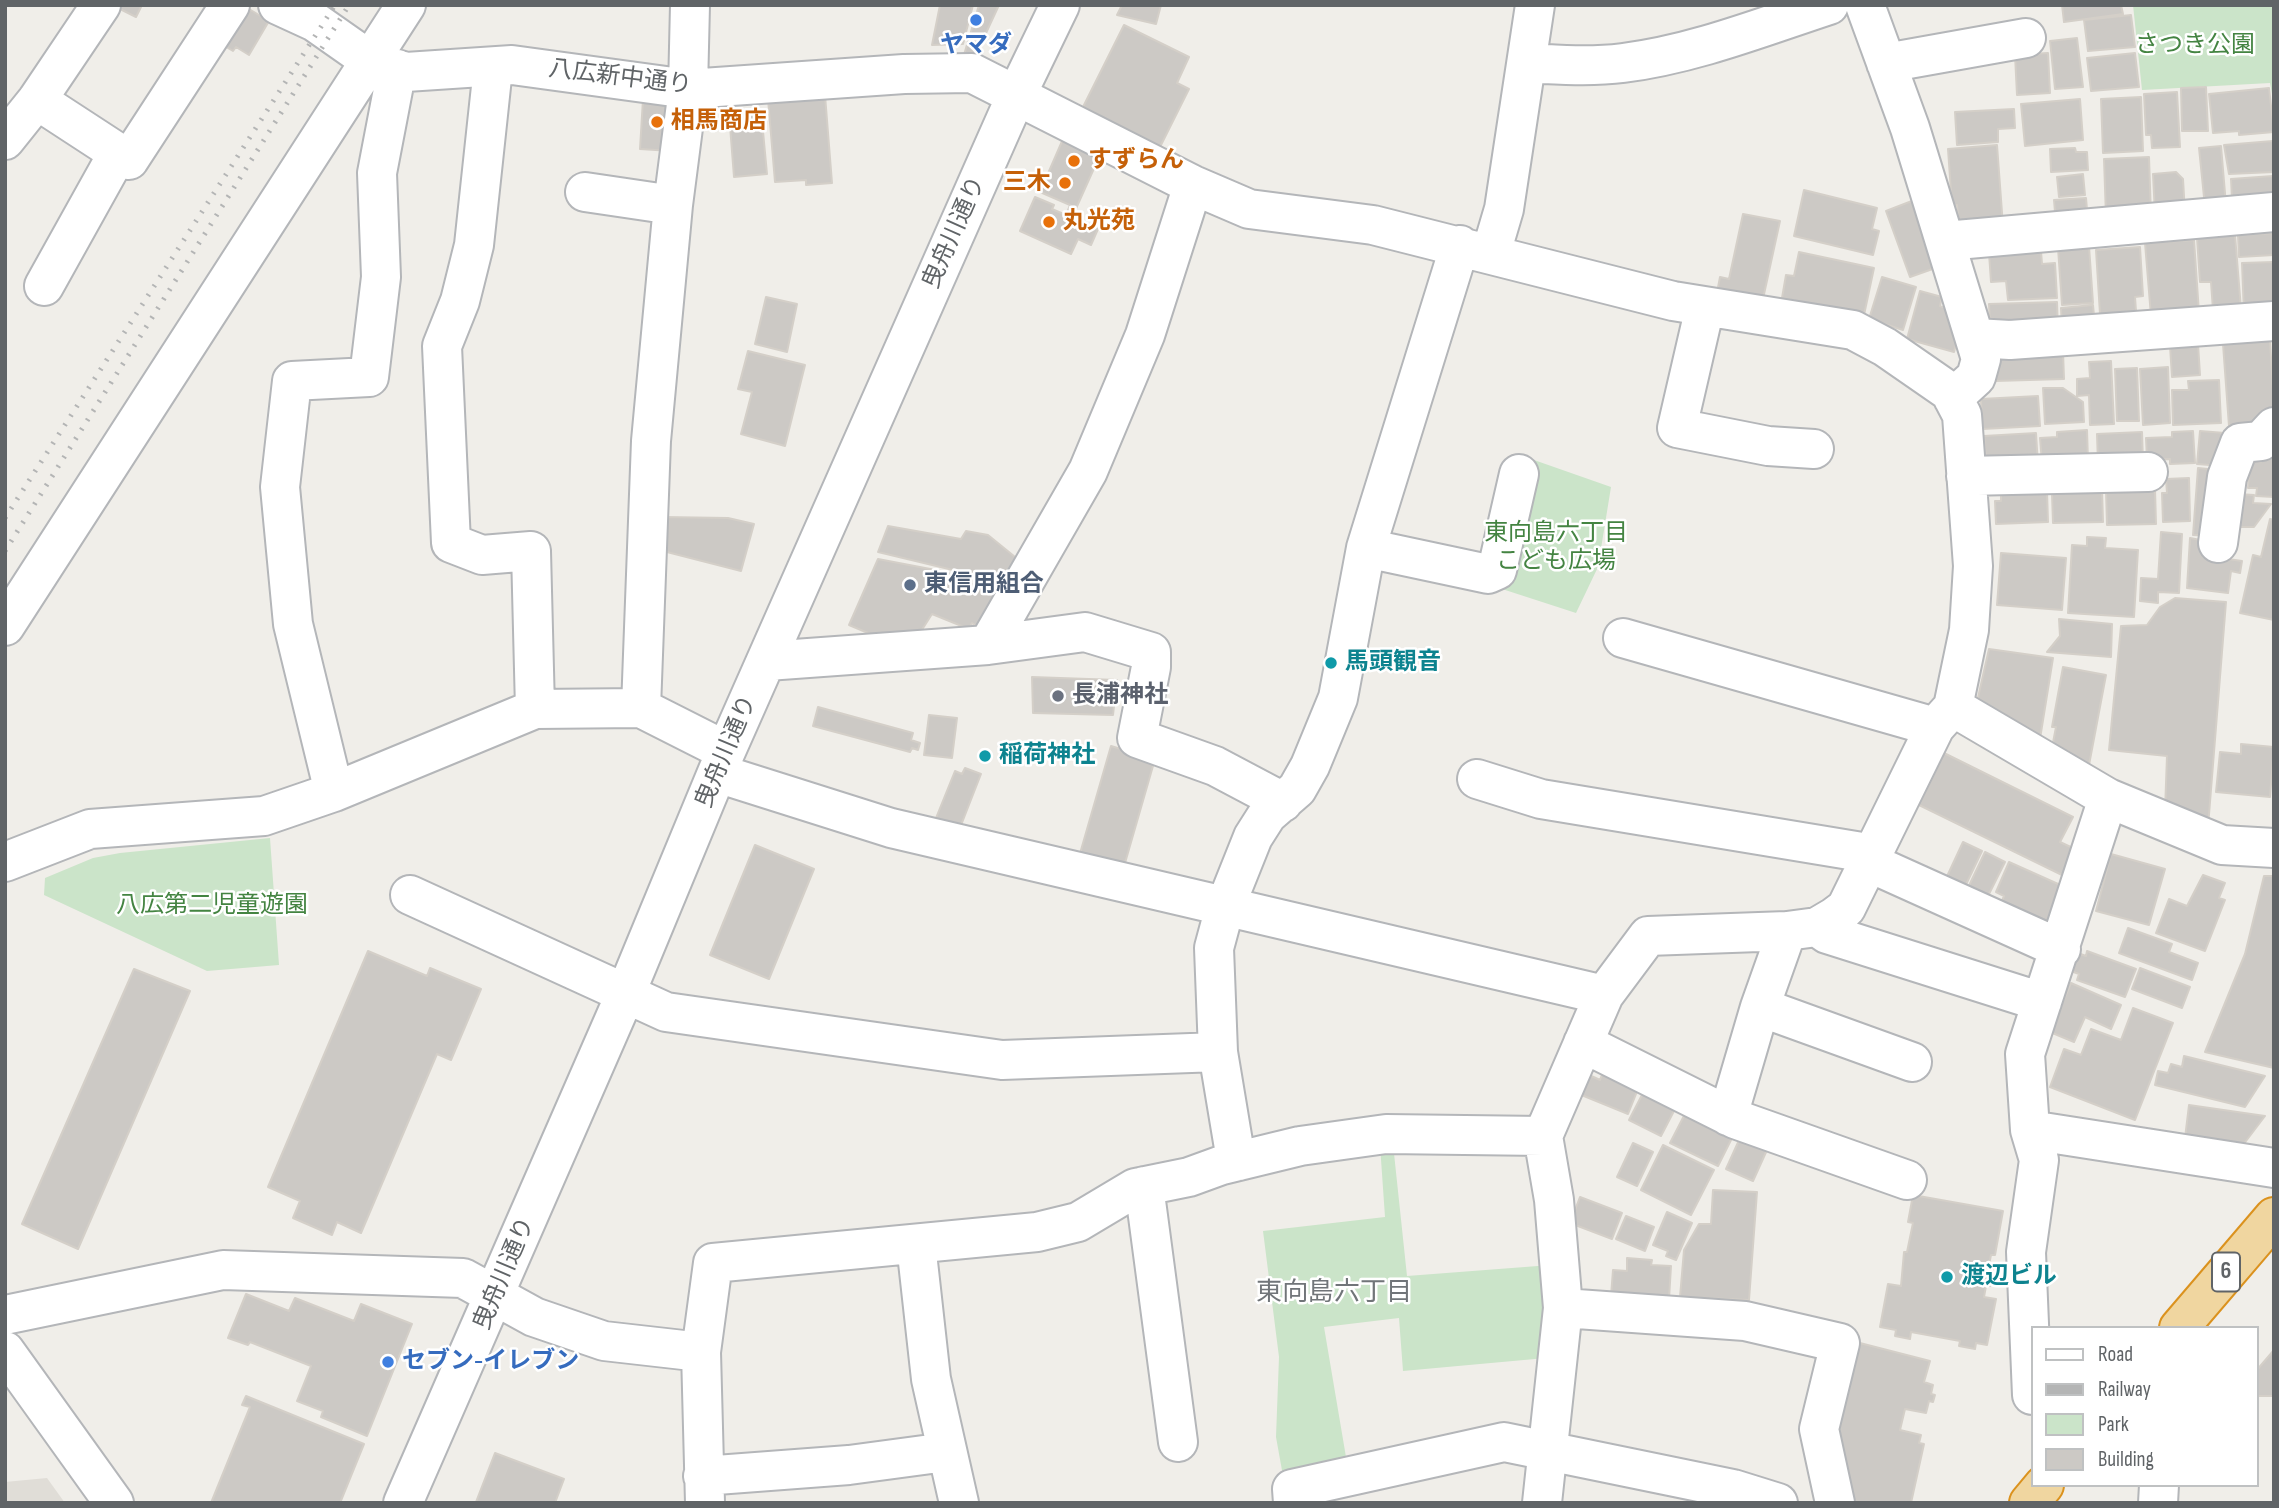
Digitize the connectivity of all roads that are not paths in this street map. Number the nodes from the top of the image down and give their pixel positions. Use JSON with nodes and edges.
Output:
{"nodes":[{"id":1,"x":102,"y":5,"type":"edge"},
{"id":2,"x":230,"y":5,"type":"edge"},
{"id":3,"x":278,"y":5,"type":"edge"},
{"id":4,"x":406,"y":5,"type":"edge"},
{"id":5,"x":690,"y":5,"type":"edge"},
{"id":6,"x":1060,"y":5,"type":"edge"},
{"id":7,"x":1535,"y":5,"type":"edge"},
{"id":8,"x":1829,"y":5,"type":"edge"},
{"id":9,"x":1865,"y":5,"type":"edge"},
{"id":10,"x":2026,"y":38,"type":"dead end"},
{"id":11,"x":1528,"y":63,"type":"junction"},
{"id":12,"x":1886,"y":63,"type":"junction"},
{"id":13,"x":384,"y":65,"type":"junction"},
{"id":14,"x":494,"y":68,"type":"junction"},
{"id":15,"x":688,"y":89,"type":"junction"},
{"id":16,"x":1016,"y":96,"type":"junction"},
{"id":17,"x":37,"y":100,"type":"junction"},
{"id":18,"x":5,"y":140,"type":"edge"},
{"id":19,"x":118,"y":153,"type":"junction"},
{"id":20,"x":1194,"y":185,"type":"junction"},
{"id":21,"x":586,"y":192,"type":"dead end"},
{"id":22,"x":673,"y":205,"type":"junction"},
{"id":23,"x":2274,"y":212,"type":"edge"},
{"id":24,"x":1945,"y":241,"type":"junction"},
{"id":25,"x":1476,"y":249,"type":"junction"},
{"id":26,"x":44,"y":286,"type":"dead end"},
{"id":27,"x":1705,"y":307,"type":"junction"},
{"id":28,"x":2274,"y":321,"type":"edge"},
{"id":29,"x":1975,"y":338,"type":"junction"},
{"id":30,"x":1953,"y":398,"type":"junction"},
{"id":31,"x":2274,"y":427,"type":"edge"},
{"id":32,"x":1814,"y":449,"type":"dead end"},
{"id":33,"x":2148,"y":472,"type":"dead end"},
{"id":34,"x":1519,"y":474,"type":"dead end"},
{"id":35,"x":1966,"y":476,"type":"junction"},
{"id":36,"x":2218,"y":543,"type":"dead end"},
{"id":37,"x":1366,"y":548,"type":"junction"},
{"id":38,"x":5,"y":625,"type":"edge"},
{"id":39,"x":1623,"y":638,"type":"dead end"},
{"id":40,"x":988,"y":645,"type":"junction"},
{"id":41,"x":767,"y":661,"type":"junction"},
{"id":42,"x":641,"y":708,"type":"junction"},
{"id":43,"x":535,"y":709,"type":"junction"},
{"id":44,"x":1944,"y":717,"type":"junction"},
{"id":45,"x":722,"y":762,"type":"junction"},
{"id":46,"x":1477,"y":779,"type":"dead end"},
{"id":47,"x":334,"y":792,"type":"junction"},
{"id":48,"x":2108,"y":798,"type":"junction"},
{"id":49,"x":1283,"y":802,"type":"junction"},
{"id":50,"x":2274,"y":848,"type":"edge"},
{"id":51,"x":1871,"y":858,"type":"junction"},
{"id":52,"x":5,"y":862,"type":"edge"},
{"id":53,"x":410,"y":895,"type":"dead end"},
{"id":54,"x":1225,"y":907,"type":"junction"},
{"id":55,"x":1802,"y":929,"type":"junction"},
{"id":56,"x":2061,"y":949,"type":"junction"},
{"id":57,"x":625,"y":995,"type":"junction"},
{"id":58,"x":1604,"y":995,"type":"junction"},
{"id":59,"x":2042,"y":1002,"type":"junction"},
{"id":60,"x":1760,"y":1007,"type":"junction"},
{"id":61,"x":1583,"y":1043,"type":"junction"},
{"id":62,"x":1218,"y":1052,"type":"junction"},
{"id":63,"x":1912,"y":1062,"type":"dead end"},
{"id":64,"x":1728,"y":1116,"type":"junction"},
{"id":65,"x":2030,"y":1129,"type":"junction"},
{"id":66,"x":1543,"y":1136,"type":"junction"},
{"id":67,"x":1240,"y":1161,"type":"junction"},
{"id":68,"x":2274,"y":1168,"type":"edge"},
{"id":69,"x":1907,"y":1180,"type":"dead end"},
{"id":70,"x":1144,"y":1186,"type":"junction"},
{"id":71,"x":2274,"y":1217,"type":"edge"},
{"id":72,"x":916,"y":1244,"type":"junction"},
{"id":73,"x":495,"y":1296,"type":"junction"},
{"id":74,"x":1563,"y":1308,"type":"junction"},
{"id":75,"x":5,"y":1315,"type":"edge"},
{"id":76,"x":2181,"y":1326,"type":"edge"},
{"id":77,"x":2030,"y":1347,"type":"edge"},
{"id":78,"x":5,"y":1351,"type":"edge"},
{"id":79,"x":701,"y":1352,"type":"junction"},
{"id":80,"x":1178,"y":1442,"type":"dead end"},
{"id":81,"x":1546,"y":1449,"type":"junction"},
{"id":82,"x":946,"y":1452,"type":"junction"},
{"id":83,"x":2042,"y":1487,"type":"edge"},
{"id":84,"x":704,"y":1490,"type":"edge"},
{"id":85,"x":414,"y":1499,"type":"edge"},
{"id":86,"x":114,"y":1503,"type":"edge"},
{"id":87,"x":959,"y":1503,"type":"edge"},
{"id":88,"x":1293,"y":1503,"type":"edge"},
{"id":89,"x":1542,"y":1503,"type":"edge"},
{"id":90,"x":1778,"y":1503,"type":"edge"},
{"id":91,"x":1835,"y":1503,"type":"edge"},
{"id":92,"x":2029,"y":1503,"type":"edge"}],
"edges":[{"from":1,"to":17,"type":"street"},
{"from":2,"to":19,"type":"street"},
{"from":3,"to":13,"type":"street"},
{"from":4,"to":13,"type":"street"},
{"from":5,"to":15,"type":"street"},
{"from":6,"to":16,"type":"street","name":"曳舟川通り"},
{"from":7,"to":11,"type":"street"},
{"from":8,"to":11,"type":"street"},
{"from":9,"to":12,"type":"street"},
{"from":10,"to":12,"type":"street"},
{"from":11,"to":25,"type":"street"},
{"from":12,"to":24,"type":"street"},
{"from":13,"to":14,"type":"street","name":"八広新中通り"},
{"from":13,"to":38,"type":"street"},
{"from":13,"to":47,"type":"street"},
{"from":14,"to":15,"type":"street","name":"八広新中通り"},
{"from":14,"to":43,"type":"street"},
{"from":15,"to":16,"type":"street","name":"八広新中通り"},
{"from":15,"to":22,"type":"street"},
{"from":16,"to":20,"type":"street","name":"八広新中通り"},
{"from":16,"to":41,"type":"street","name":"曳舟川通り"},
{"from":17,"to":18,"type":"street"},
{"from":17,"to":19,"type":"street"},
{"from":19,"to":26,"type":"street"},
{"from":20,"to":25,"type":"street","name":"八広新中通り"},
{"from":20,"to":40,"type":"street"},
{"from":21,"to":22,"type":"street"},
{"from":22,"to":42,"type":"street"},
{"from":23,"to":24,"type":"street"},
{"from":24,"to":29,"type":"street"},
{"from":25,"to":27,"type":"street","name":"八広新中通り"},
{"from":25,"to":37,"type":"street"},
{"from":27,"to":30,"type":"street","name":"八広新中通り"},
{"from":27,"to":32,"type":"street"},
{"from":28,"to":29,"type":"street"},
{"from":29,"to":30,"type":"street"},
{"from":30,"to":35,"type":"street"},
{"from":31,"to":36,"type":"street"},
{"from":33,"to":35,"type":"street"},
{"from":34,"to":37,"type":"street"},
{"from":35,"to":44,"type":"street"},
{"from":37,"to":49,"type":"street"},
{"from":39,"to":44,"type":"street"},
{"from":40,"to":41,"type":"street"},
{"from":40,"to":49,"type":"street"},
{"from":41,"to":45,"type":"street","name":"曳舟川通り"},
{"from":42,"to":43,"type":"street"},
{"from":42,"to":45,"type":"street"},
{"from":43,"to":47,"type":"street"},
{"from":44,"to":48,"type":"street"},
{"from":44,"to":51,"type":"street"},
{"from":45,"to":54,"type":"street"},
{"from":45,"to":57,"type":"street","name":"曳舟川通り"},
{"from":46,"to":51,"type":"street"},
{"from":47,"to":52,"type":"street"},
{"from":48,"to":50,"type":"street"},
{"from":48,"to":56,"type":"street"},
{"from":49,"to":54,"type":"street"},
{"from":51,"to":55,"type":"street"},
{"from":51,"to":56,"type":"street"},
{"from":53,"to":57,"type":"street"},
{"from":54,"to":58,"type":"street"},
{"from":54,"to":62,"type":"street"},
{"from":55,"to":58,"type":"street"},
{"from":55,"to":59,"type":"street"},
{"from":55,"to":60,"type":"street"},
{"from":56,"to":59,"type":"street"},
{"from":57,"to":62,"type":"street"},
{"from":57,"to":73,"type":"street","name":"曳舟川通り"},
{"from":58,"to":61,"type":"street"},
{"from":59,"to":65,"type":"street"},
{"from":60,"to":63,"type":"street"},
{"from":60,"to":64,"type":"street"},
{"from":61,"to":64,"type":"street"},
{"from":61,"to":66,"type":"street"},
{"from":62,"to":67,"type":"street"},
{"from":64,"to":69,"type":"street"},
{"from":65,"to":68,"type":"street"},
{"from":65,"to":77,"type":"street"},
{"from":66,"to":67,"type":"street"},
{"from":66,"to":74,"type":"street"},
{"from":67,"to":70,"type":"street"},
{"from":70,"to":72,"type":"street"},
{"from":70,"to":80,"type":"street"},
{"from":71,"to":76,"type":"highway","number":"6"},
{"from":72,"to":79,"type":"street"},
{"from":72,"to":82,"type":"street"},
{"from":73,"to":75,"type":"street"},
{"from":73,"to":79,"type":"street"},
{"from":73,"to":85,"type":"street","name":"曳舟川通り"},
{"from":74,"to":81,"type":"street"},
{"from":74,"to":91,"type":"street"},
{"from":78,"to":86,"type":"street"},
{"from":79,"to":84,"type":"street"},
{"from":81,"to":88,"type":"street"},
{"from":81,"to":89,"type":"street"},
{"from":81,"to":90,"type":"street"},
{"from":82,"to":84,"type":"street"},
{"from":82,"to":87,"type":"street"},
{"from":83,"to":92,"type":"highway"}]}
